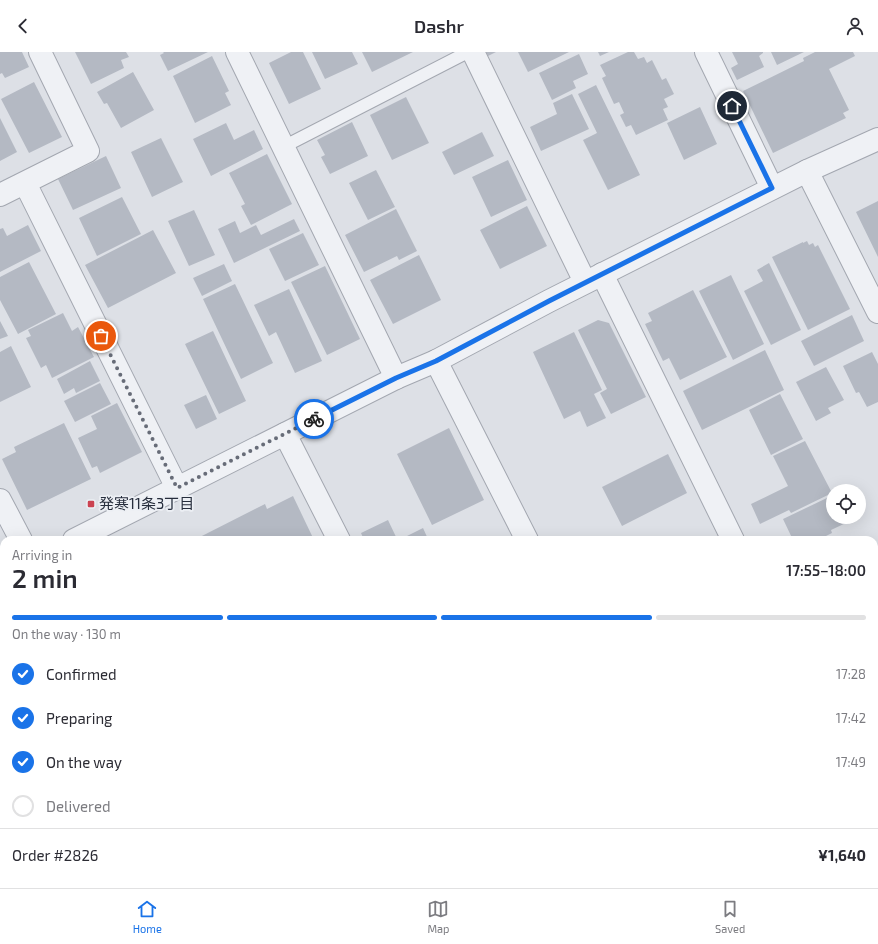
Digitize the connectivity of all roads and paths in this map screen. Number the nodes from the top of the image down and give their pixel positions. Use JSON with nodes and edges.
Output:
{"nodes":[{"id":1,"x":40,"y":52,"type":"edge"},
{"id":2,"x":237,"y":52,"type":"edge"},
{"id":3,"x":468,"y":52,"type":"edge"},
{"id":4,"x":473,"y":52,"type":"edge"},
{"id":5,"x":706,"y":52,"type":"edge"},
{"id":6,"x":878,"y":139,"type":"edge"},
{"id":7,"x":283,"y":146,"type":"junction"},
{"id":8,"x":807,"y":171,"type":"junction"},
{"id":9,"x":25,"y":183,"type":"junction"},
{"id":10,"x":772,"y":188,"type":"junction"},
{"id":11,"x":0,"y":196,"type":"edge"},
{"id":12,"x":594,"y":278,"type":"junction"},
{"id":13,"x":878,"y":312,"type":"edge"},
{"id":14,"x":436,"y":361,"type":"junction"},
{"id":15,"x":396,"y":378,"type":"junction"},
{"id":16,"x":285,"y":434,"type":"junction"},
{"id":17,"x":177,"y":488,"type":"junction"},
{"id":18,"x":0,"y":500,"type":"edge"},
{"id":19,"x":19,"y":536,"type":"edge"},
{"id":20,"x":82,"y":536,"type":"edge"},
{"id":21,"x":337,"y":536,"type":"edge"},
{"id":22,"x":525,"y":536,"type":"edge"},
{"id":23,"x":731,"y":536,"type":"edge"}],
"edges":[{"from":1,"to":9,"type":"street"},
{"from":2,"to":7,"type":"street"},
{"from":3,"to":7,"type":"lane"},
{"from":4,"to":12,"type":"street"},
{"from":5,"to":10,"type":"street"},
{"from":6,"to":8,"type":"street"},
{"from":7,"to":15,"type":"street"},
{"from":8,"to":10,"type":"street"},
{"from":8,"to":13,"type":"street"},
{"from":9,"to":11,"type":"street"},
{"from":9,"to":17,"type":"street"},
{"from":10,"to":12,"type":"street"},
{"from":12,"to":14,"type":"street"},
{"from":12,"to":23,"type":"street"},
{"from":14,"to":15,"type":"street"},
{"from":14,"to":22,"type":"street"},
{"from":15,"to":16,"type":"street"},
{"from":16,"to":17,"type":"street"},
{"from":16,"to":21,"type":"street"},
{"from":17,"to":20,"type":"street"},
{"from":18,"to":19,"type":"street"}]}
